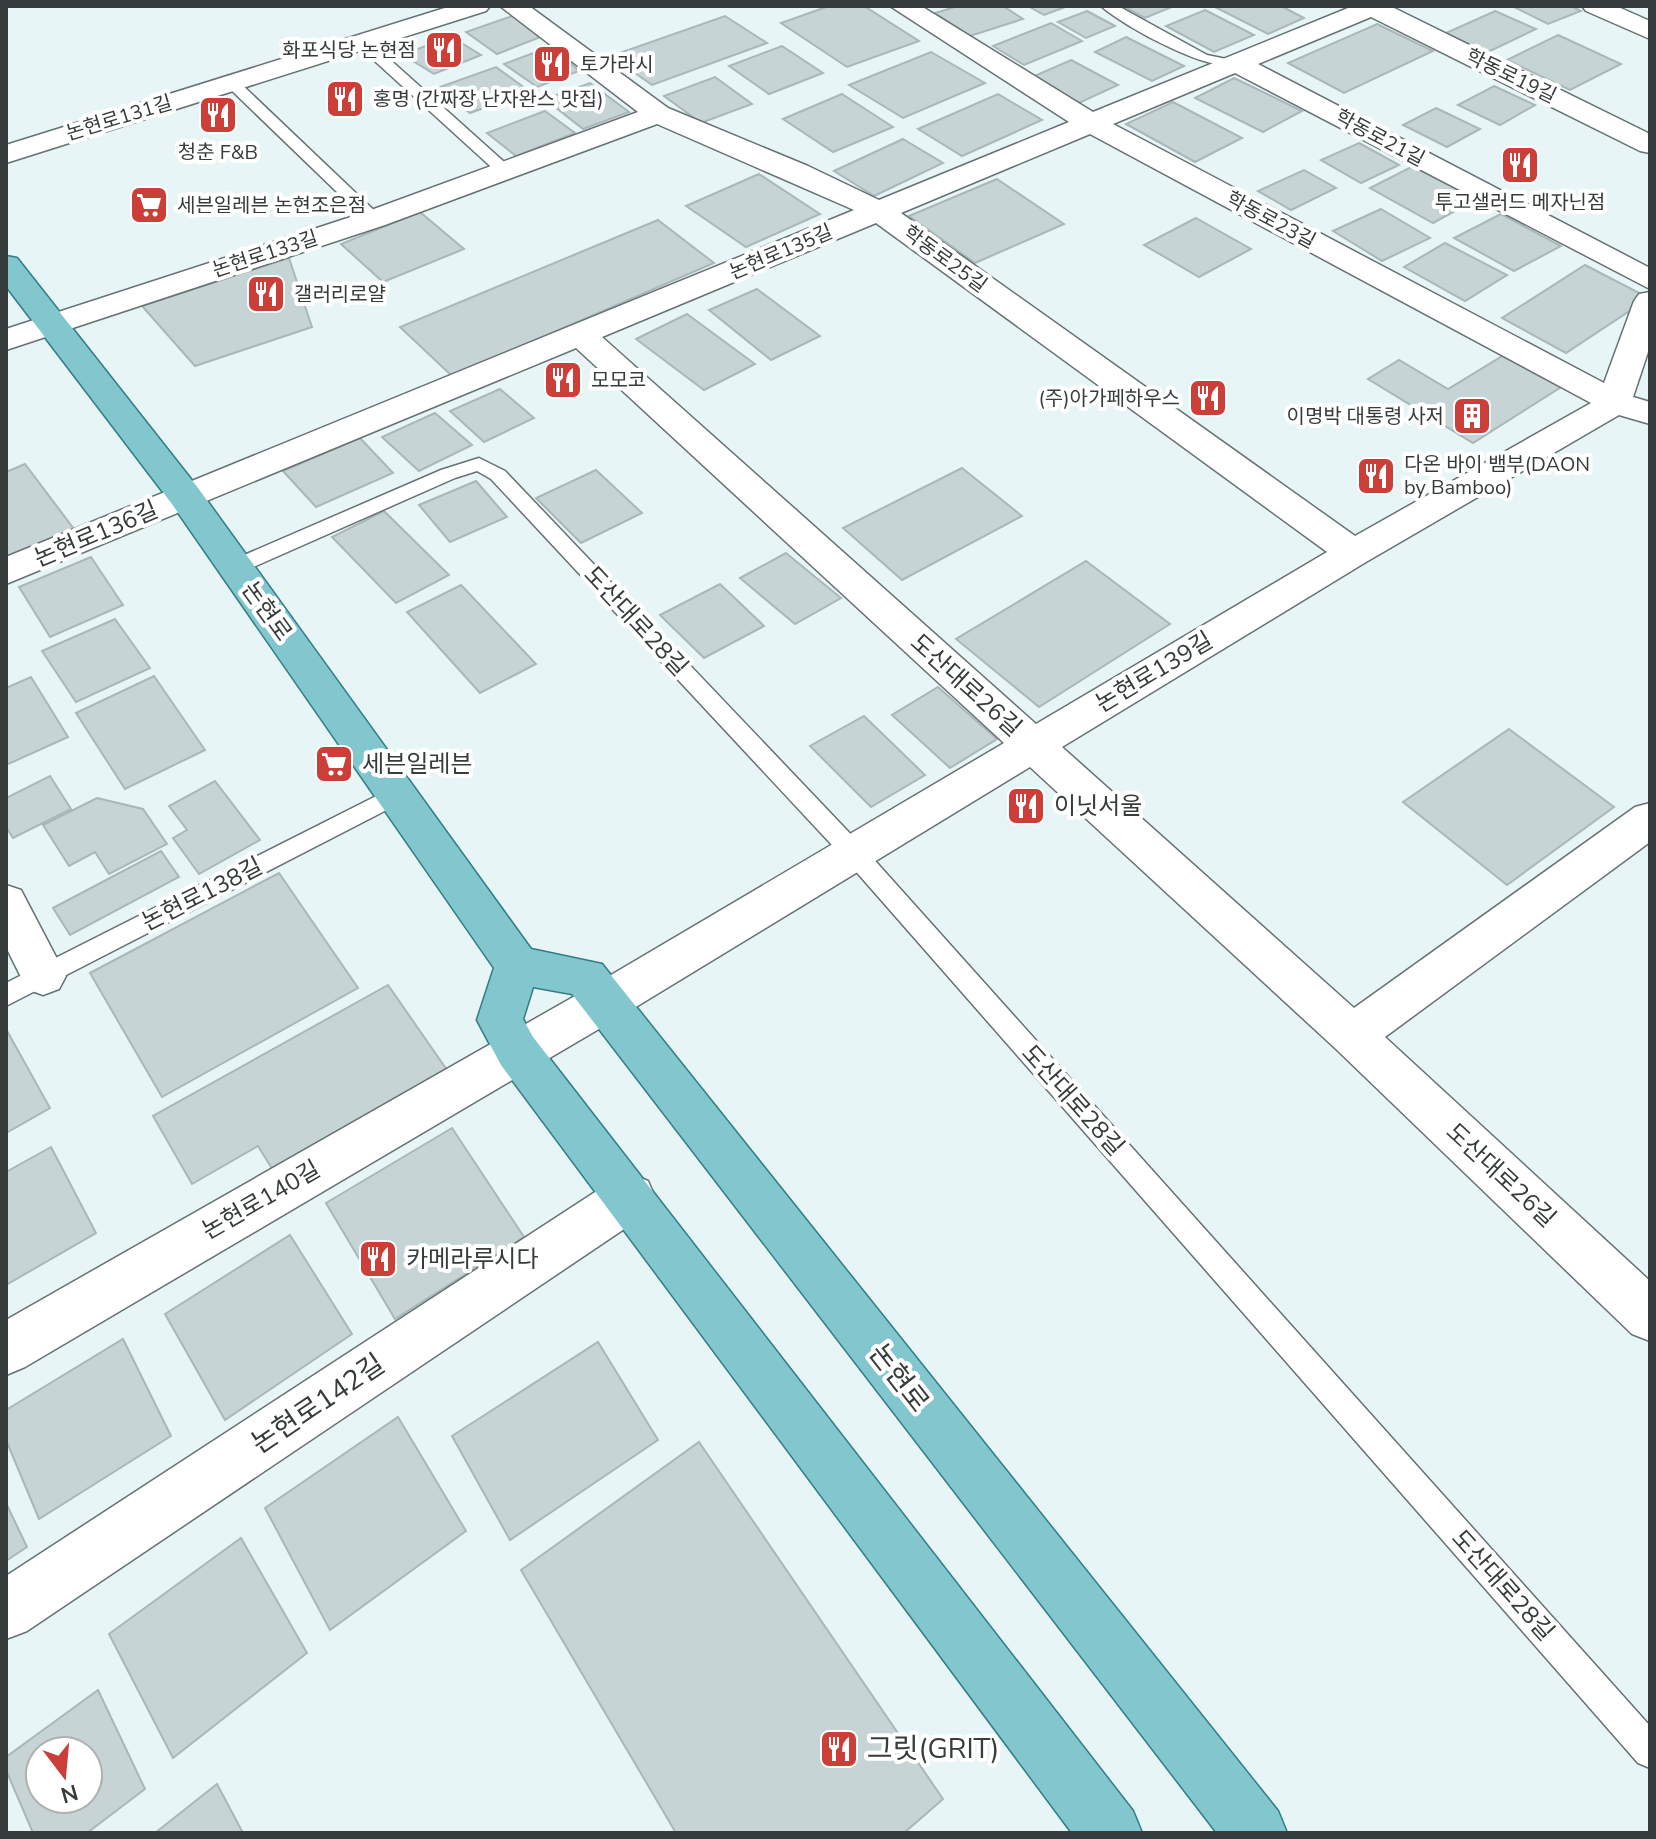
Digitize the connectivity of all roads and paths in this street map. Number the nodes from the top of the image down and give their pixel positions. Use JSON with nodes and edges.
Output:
{"nodes":[{"id":1,"x":477,"y":6,"type":"edge"},
{"id":2,"x":513,"y":6,"type":"edge"},
{"id":3,"x":903,"y":6,"type":"edge"},
{"id":4,"x":1108,"y":6,"type":"edge"},
{"id":5,"x":1310,"y":6,"type":"edge"},
{"id":6,"x":1595,"y":6,"type":"edge"},
{"id":7,"x":1374,"y":7,"type":"edge"},
{"id":8,"x":1338,"y":21,"type":"junction"},
{"id":9,"x":1650,"y":31,"type":"edge"},
{"id":10,"x":361,"y":41,"type":"junction"},
{"id":11,"x":1234,"y":62,"type":"junction"},
{"id":12,"x":232,"y":83,"type":"junction"},
{"id":13,"x":658,"y":114,"type":"junction"},
{"id":14,"x":1092,"y":124,"type":"junction"},
{"id":15,"x":1650,"y":145,"type":"edge"},
{"id":16,"x":6,"y":154,"type":"edge"},
{"id":17,"x":506,"y":172,"type":"junction"},
{"id":18,"x":879,"y":211,"type":"junction"},
{"id":19,"x":374,"y":219,"type":"junction"},
{"id":20,"x":6,"y":265,"type":"edge"},
{"id":21,"x":1650,"y":280,"type":"edge"},
{"id":22,"x":1650,"y":301,"type":"edge"},
{"id":23,"x":51,"y":323,"type":"junction"},
{"id":24,"x":581,"y":335,"type":"junction"},
{"id":25,"x":6,"y":340,"type":"edge"},
{"id":26,"x":1614,"y":402,"type":"junction"},
{"id":27,"x":1650,"y":413,"type":"edge"},
{"id":28,"x":185,"y":496,"type":"junction"},
{"id":29,"x":1353,"y":553,"type":"junction"},
{"id":30,"x":235,"y":567,"type":"junction"},
{"id":31,"x":6,"y":571,"type":"edge"},
{"id":32,"x":1032,"y":745,"type":"junction"},
{"id":33,"x":398,"y":794,"type":"junction"},
{"id":34,"x":1650,"y":819,"type":"edge"},
{"id":35,"x":853,"y":852,"type":"junction"},
{"id":36,"x":6,"y":903,"type":"edge"},
{"id":37,"x":517,"y":965,"type":"junction"},
{"id":38,"x":24,"y":986,"type":"edge"},
{"id":39,"x":605,"y":1002,"type":"junction"},
{"id":40,"x":1352,"y":1035,"type":"junction"},
{"id":41,"x":517,"y":1051,"type":"junction"},
{"id":42,"x":630,"y":1197,"type":"junction"},
{"id":43,"x":1650,"y":1316,"type":"edge"},
{"id":44,"x":6,"y":1349,"type":"edge"},
{"id":45,"x":6,"y":1610,"type":"edge"},
{"id":46,"x":1650,"y":1751,"type":"edge"},
{"id":47,"x":1111,"y":1833,"type":"edge"},
{"id":48,"x":1256,"y":1833,"type":"edge"}],
"edges":[{"from":1,"to":10,"type":"street","name":"논현로131길"},
{"from":2,"to":13,"type":"street","name":"학동로25길"},
{"from":3,"to":14,"type":"street","name":"학동로23길"},
{"from":4,"to":11,"type":"lane","name":"학동로21길"},
{"from":5,"to":8,"type":"street"},
{"from":6,"to":9,"type":"street"},
{"from":7,"to":8,"type":"street","name":"논현로135길"},
{"from":7,"to":15,"type":"street","name":"학동로19길"},
{"from":8,"to":11,"type":"street","name":"논현로135길"},
{"from":10,"to":12,"type":"street","name":"논현로131길"},
{"from":10,"to":17,"type":"lane"},
{"from":11,"to":14,"type":"street","name":"논현로135길"},
{"from":11,"to":21,"type":"street","name":"학동로21길"},
{"from":12,"to":16,"type":"street","name":"논현로131길"},
{"from":12,"to":19,"type":"lane"},
{"from":13,"to":17,"type":"street","name":"논현로133길"},
{"from":13,"to":18,"type":"street","name":"학동로25길"},
{"from":14,"to":18,"type":"street","name":"논현로135길"},
{"from":14,"to":26,"type":"street","name":"학동로23길"},
{"from":17,"to":19,"type":"street","name":"논현로133길"},
{"from":18,"to":24,"type":"street","name":"논현로135길"},
{"from":18,"to":29,"type":"street","name":"학동로25길"},
{"from":19,"to":23,"type":"street","name":"논현로133길"},
{"from":20,"to":23,"type":"main road","name":"논현로"},
{"from":22,"to":26,"type":"street"},
{"from":23,"to":25,"type":"street","name":"논현로133길"},
{"from":23,"to":28,"type":"main road","name":"논현로"},
{"from":24,"to":28,"type":"street","name":"논현로135길"},
{"from":24,"to":32,"type":"street","name":"도산대로26길"},
{"from":26,"to":27,"type":"street","name":"학동로23길"},
{"from":26,"to":29,"type":"street","name":"논현로139길"},
{"from":28,"to":30,"type":"main road","name":"논현로"},
{"from":28,"to":31,"type":"street","name":"논현로136길"},
{"from":29,"to":32,"type":"street","name":"논현로139길"},
{"from":30,"to":33,"type":"main road","name":"논현로"},
{"from":30,"to":35,"type":"lane","name":"도산대로28길"},
{"from":32,"to":35,"type":"street","name":"논현로139길"},
{"from":32,"to":40,"type":"street","name":"도산대로26길"},
{"from":33,"to":37,"type":"main road","name":"논현로"},
{"from":33,"to":38,"type":"lane","name":"논현로138길"},
{"from":34,"to":40,"type":"street"},
{"from":35,"to":39,"type":"street","name":"논현로139길"},
{"from":35,"to":46,"type":"lane","name":"도산대로28길"},
{"from":36,"to":38,"type":"street"},
{"from":37,"to":39,"type":"main road","name":"논현로"},
{"from":37,"to":41,"type":"main road"},
{"from":39,"to":41,"type":"street","name":"논현로140길"},
{"from":39,"to":48,"type":"main road","name":"논현로"},
{"from":40,"to":43,"type":"street","name":"도산대로26길"},
{"from":41,"to":42,"type":"main road"},
{"from":41,"to":44,"type":"street","name":"논현로140길"},
{"from":42,"to":45,"type":"street","name":"논현로142길"},
{"from":42,"to":47,"type":"main road"}]}
